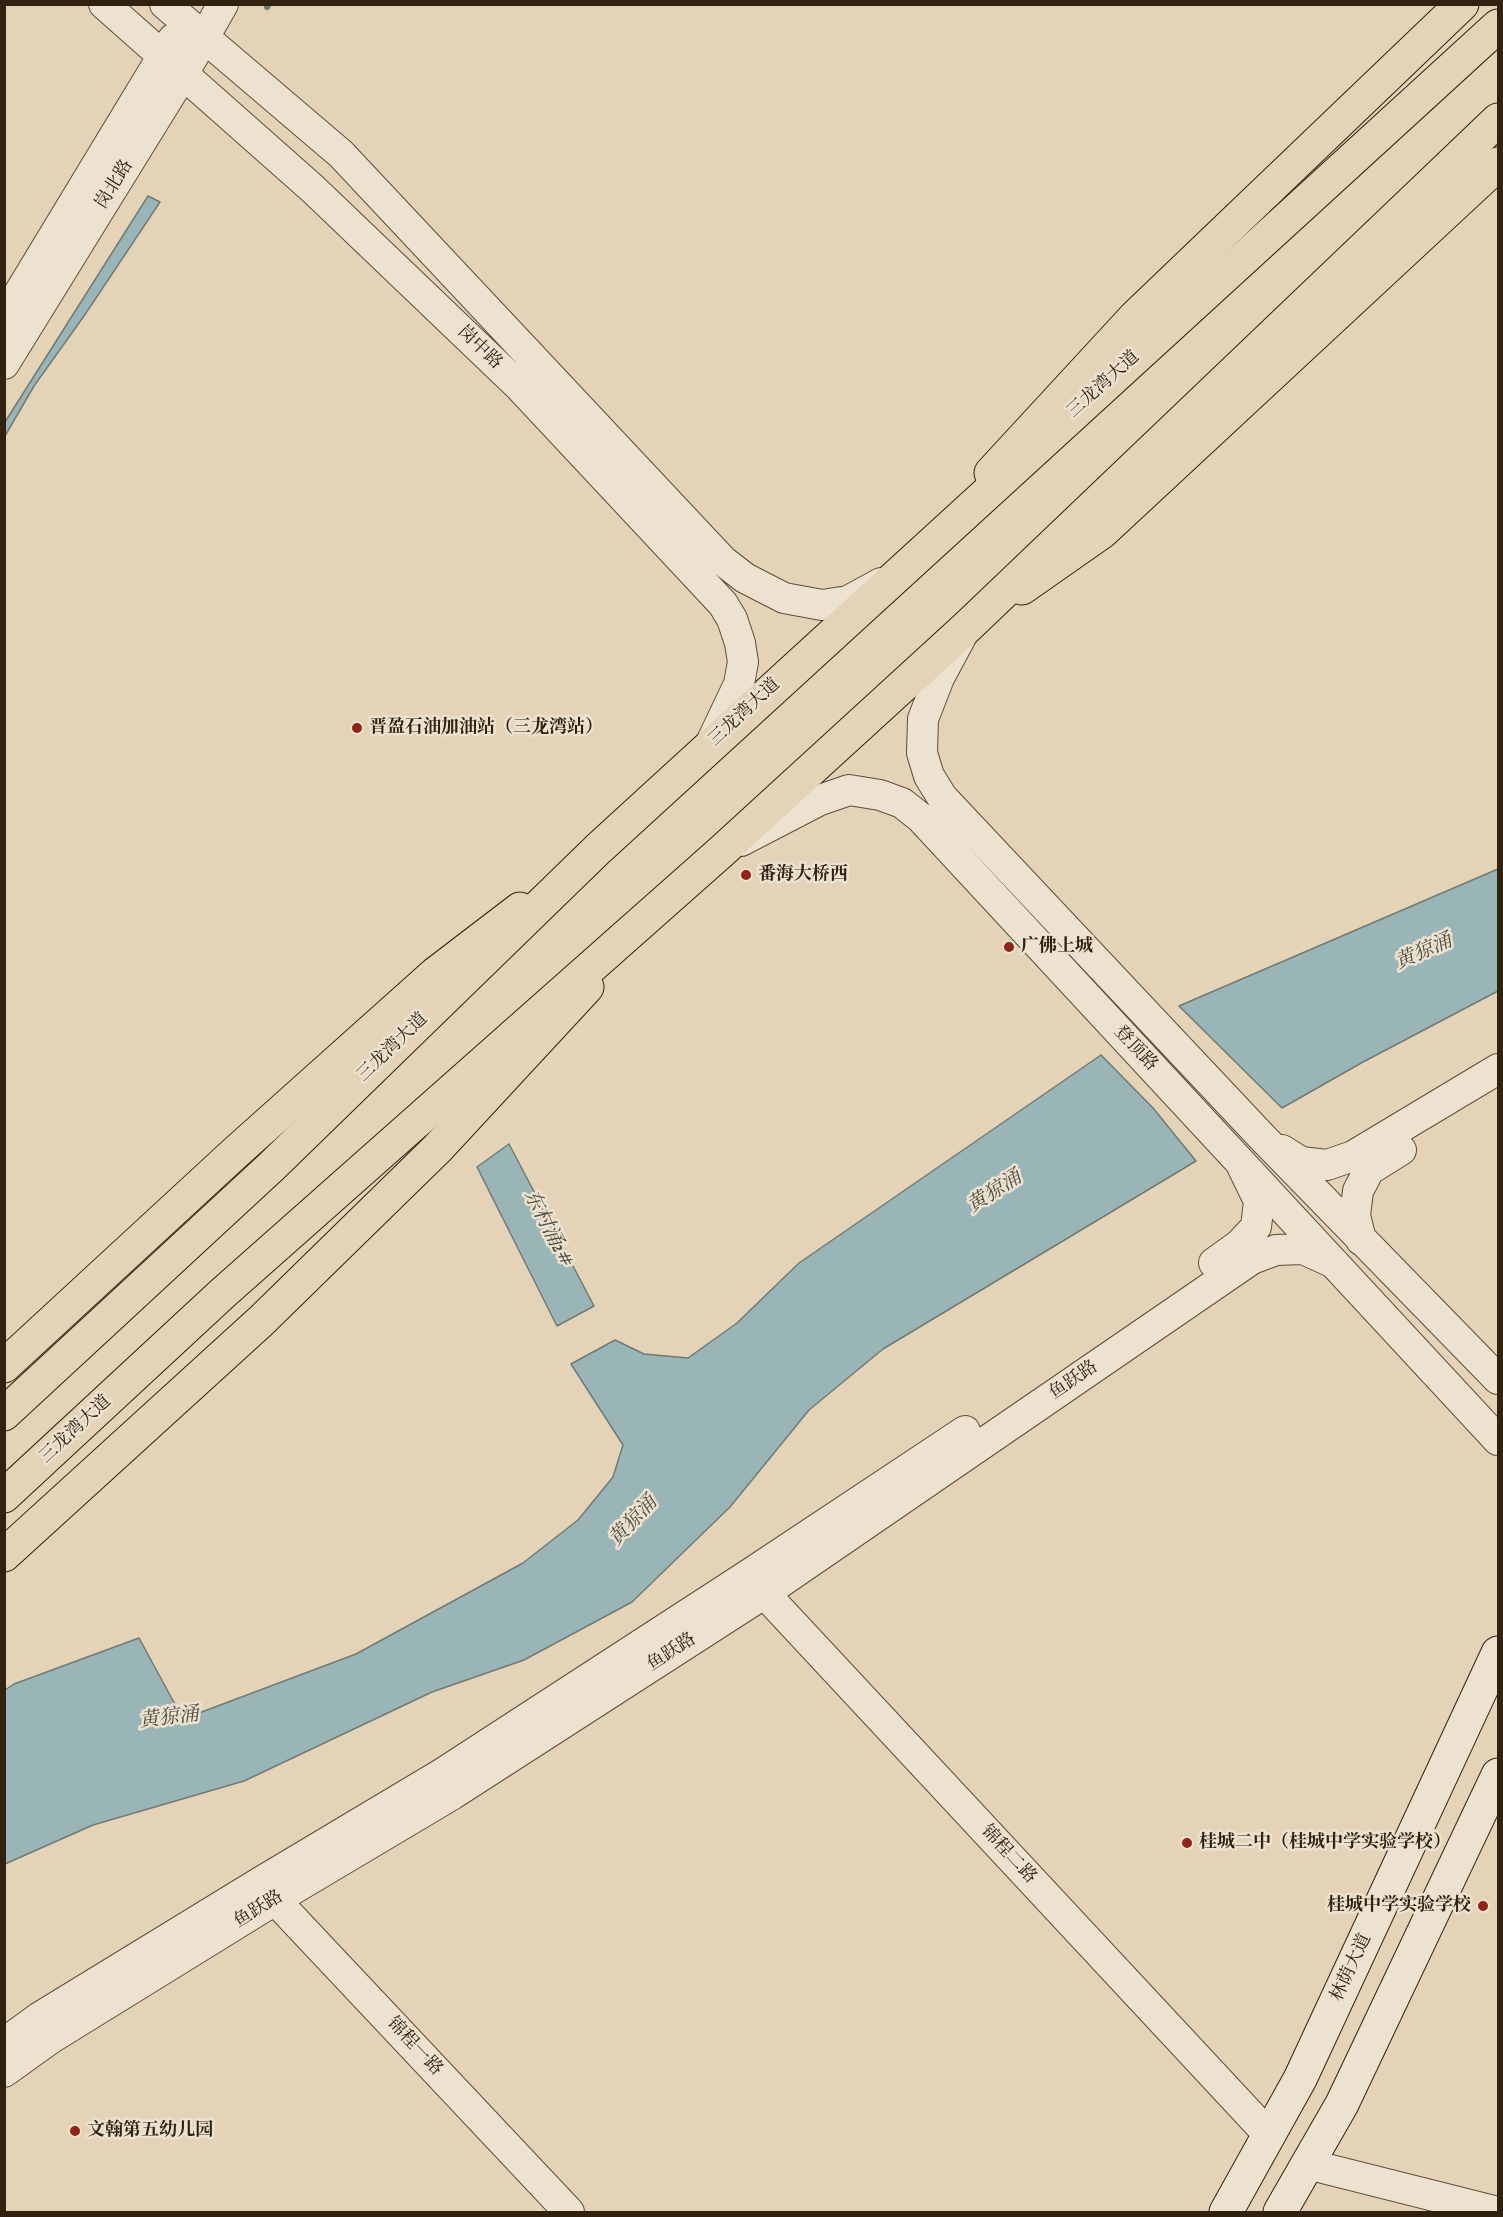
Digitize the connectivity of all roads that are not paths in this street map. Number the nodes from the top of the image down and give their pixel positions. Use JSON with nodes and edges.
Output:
{"nodes":[{"id":1,"x":104,"y":4,"type":"edge"},
{"id":2,"x":223,"y":4,"type":"edge"},
{"id":3,"x":1462,"y":4,"type":"edge"},
{"id":4,"x":186,"y":16,"type":"edge"},
{"id":5,"x":1498,"y":26,"type":"edge"},
{"id":6,"x":173,"y":65,"type":"junction"},
{"id":7,"x":1498,"y":120,"type":"edge"},
{"id":8,"x":1498,"y":164,"type":"edge"},
{"id":9,"x":4,"y":318,"type":"edge"},
{"id":10,"x":4,"y":364,"type":"edge"},
{"id":11,"x":896,"y":575,"type":"junction"},
{"id":12,"x":745,"y":578,"type":"junction"},
{"id":13,"x":723,"y":604,"type":"junction"},
{"id":14,"x":966,"y":627,"type":"junction"},
{"id":15,"x":708,"y":747,"type":"junction"},
{"id":16,"x":942,"y":797,"type":"junction"},
{"id":17,"x":921,"y":818,"type":"junction"},
{"id":18,"x":598,"y":849,"type":"junction"},
{"id":19,"x":722,"y":851,"type":"junction"},
{"id":20,"x":678,"y":889,"type":"junction"},
{"id":21,"x":1498,"y":1068,"type":"edge"},
{"id":22,"x":1498,"y":1091,"type":"edge"},
{"id":23,"x":1262,"y":1137,"type":"junction"},
{"id":24,"x":1240,"y":1162,"type":"junction"},
{"id":25,"x":1361,"y":1240,"type":"junction"},
{"id":26,"x":1334,"y":1263,"type":"junction"},
{"id":27,"x":4,"y":1366,"type":"edge"},
{"id":28,"x":1498,"y":1379,"type":"edge"},
{"id":29,"x":4,"y":1414,"type":"edge"},
{"id":30,"x":1498,"y":1440,"type":"edge"},
{"id":31,"x":4,"y":1496,"type":"edge"},
{"id":32,"x":4,"y":1555,"type":"edge"},
{"id":33,"x":756,"y":1584,"type":"junction"},
{"id":34,"x":1498,"y":1653,"type":"edge"},
{"id":35,"x":1498,"y":1775,"type":"edge"},
{"id":36,"x":267,"y":1891,"type":"junction"},
{"id":37,"x":4,"y":2043,"type":"edge"},
{"id":38,"x":4,"y":2072,"type":"edge"},
{"id":39,"x":1269,"y":2135,"type":"junction"},
{"id":40,"x":1307,"y":2164,"type":"junction"},
{"id":41,"x":569,"y":2212,"type":"edge"},
{"id":42,"x":1226,"y":2212,"type":"edge"},
{"id":43,"x":1280,"y":2212,"type":"edge"},
{"id":44,"x":1498,"y":2212,"type":"edge"}],
"edges":[{"from":1,"to":6,"type":"street","name":"岗中路"},
{"from":2,"to":4,"type":"street","name":"岗北路"},
{"from":3,"to":11,"type":"main road"},
{"from":4,"to":6,"type":"street","name":"岗北路"},
{"from":4,"to":12,"type":"street","name":"岗中路"},
{"from":5,"to":11,"type":"main road","name":"三龙湾大道"},
{"from":6,"to":9,"type":"street","name":"岗北路"},
{"from":6,"to":10,"type":"street","name":"岗北路"},
{"from":6,"to":13,"type":"street","name":"岗中路"},
{"from":7,"to":14,"type":"main road","name":"三龙湾大道"},
{"from":8,"to":14,"type":"main road"},
{"from":11,"to":12,"type":"street","name":"岗中路"},
{"from":11,"to":15,"type":"main road","name":"三龙湾大道"},
{"from":12,"to":13,"type":"street"},
{"from":13,"to":15,"type":"street","name":"岗中路"},
{"from":14,"to":16,"type":"street","name":"登顶路"},
{"from":14,"to":19,"type":"main road","name":"三龙湾大道"},
{"from":15,"to":18,"type":"main road","name":"三龙湾大道"},
{"from":16,"to":17,"type":"street"},
{"from":16,"to":23,"type":"street","name":"登顶路"},
{"from":17,"to":19,"type":"street","name":"登顶路"},
{"from":17,"to":24,"type":"street","name":"登顶路"},
{"from":18,"to":27,"type":"main road"},
{"from":18,"to":29,"type":"main road","name":"三龙湾大道"},
{"from":19,"to":20,"type":"main road","name":"三龙湾大道"},
{"from":20,"to":31,"type":"main road","name":"三龙湾大道"},
{"from":20,"to":32,"type":"main road"},
{"from":21,"to":23,"type":"street"},
{"from":22,"to":25,"type":"street"},
{"from":23,"to":25,"type":"street","name":"登顶路"},
{"from":24,"to":26,"type":"street","name":"登顶路"},
{"from":24,"to":33,"type":"street","name":"鱼跃路"},
{"from":25,"to":28,"type":"street","name":"登顶路"},
{"from":26,"to":30,"type":"street","name":"登顶路"},
{"from":26,"to":33,"type":"street","name":"鱼跃路"},
{"from":33,"to":36,"type":"street","name":"鱼跃路"},
{"from":33,"to":39,"type":"street","name":"锦程二路"},
{"from":34,"to":39,"type":"main road","name":"林荫大道"},
{"from":35,"to":40,"type":"main road"},
{"from":36,"to":37,"type":"street","name":"鱼跃路"},
{"from":36,"to":38,"type":"street","name":"鱼跃路"},
{"from":36,"to":41,"type":"street","name":"锦程一路"},
{"from":39,"to":42,"type":"main road","name":"林荫大道"},
{"from":40,"to":43,"type":"main road"},
{"from":40,"to":44,"type":"street"}]}
